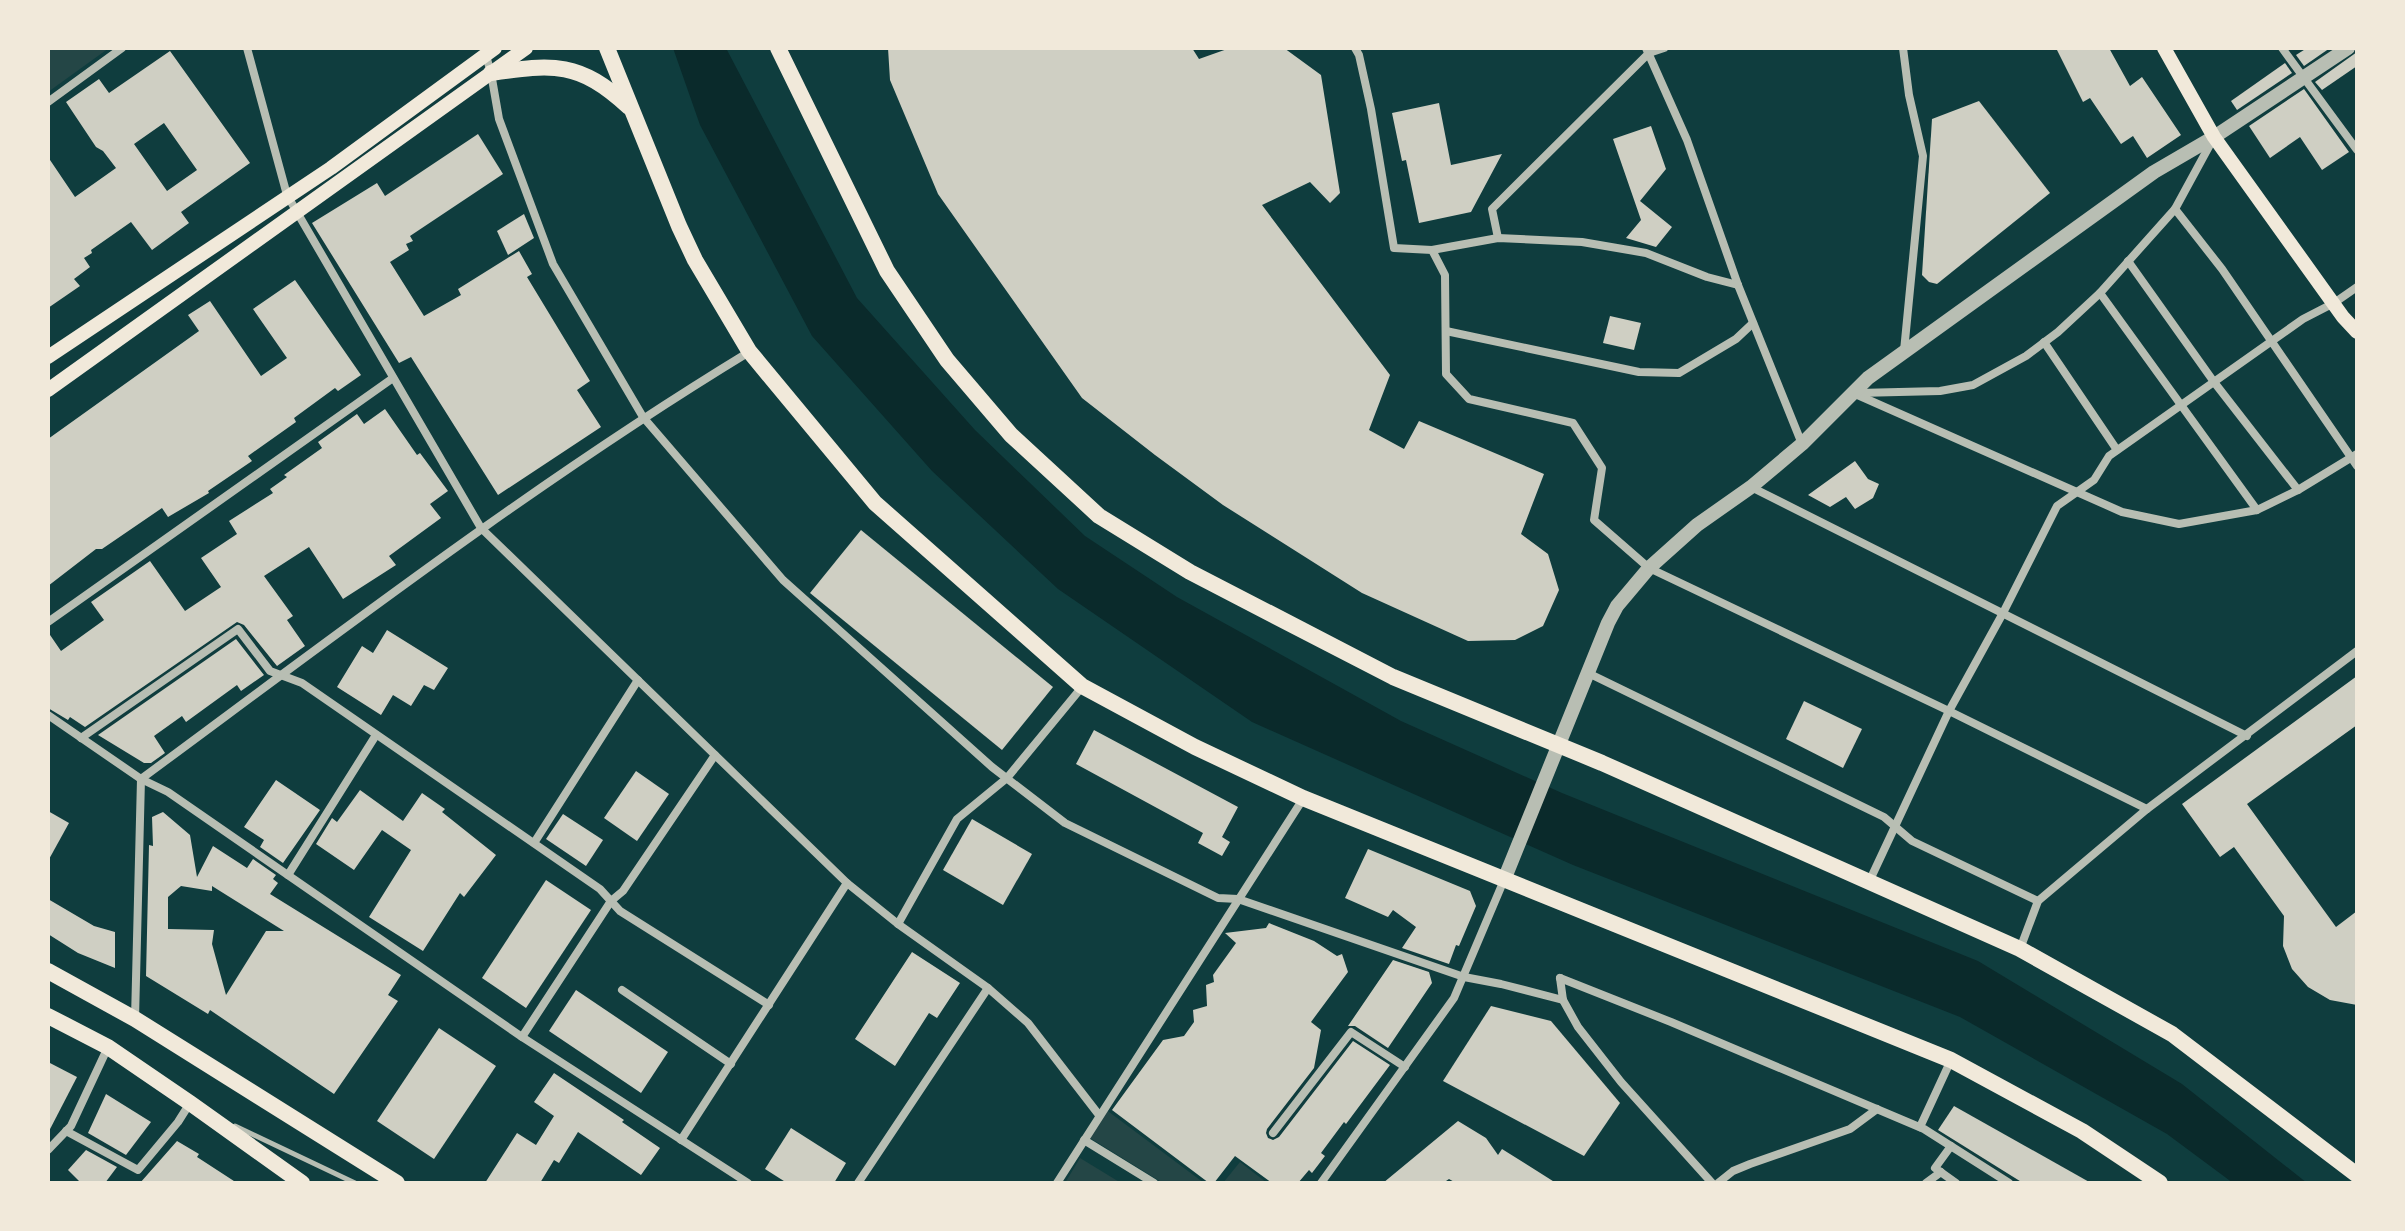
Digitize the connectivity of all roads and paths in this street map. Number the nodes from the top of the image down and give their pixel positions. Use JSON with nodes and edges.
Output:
{"nodes":[{"id":1,"x":122,"y":48,"type":"edge"},
{"id":2,"x":247,"y":48,"type":"edge"},
{"id":3,"x":526,"y":48,"type":"edge"},
{"id":4,"x":607,"y":48,"type":"edge"},
{"id":5,"x":778,"y":48,"type":"edge"},
{"id":6,"x":1355,"y":48,"type":"edge"},
{"id":7,"x":1664,"y":48,"type":"edge"},
{"id":8,"x":1903,"y":48,"type":"edge"},
{"id":9,"x":2164,"y":48,"type":"edge"},
{"id":10,"x":2282,"y":48,"type":"edge"},
{"id":11,"x":2348,"y":48,"type":"edge"},
{"id":12,"x":488,"y":50,"type":"edge"},
{"id":13,"x":1648,"y":51,"type":"edge"},
{"id":14,"x":491,"y":73,"type":"junction"},
{"id":15,"x":2303,"y":78,"type":"junction"},
{"id":16,"x":48,"y":102,"type":"edge"},
{"id":17,"x":632,"y":111,"type":"junction"},
{"id":18,"x":2214,"y":137,"type":"junction"},
{"id":19,"x":2357,"y":150,"type":"edge"},
{"id":20,"x":287,"y":195,"type":"junction"},
{"id":21,"x":2175,"y":209,"type":"junction"},
{"id":22,"x":297,"y":212,"type":"junction"},
{"id":23,"x":1498,"y":238,"type":"junction"},
{"id":24,"x":1432,"y":250,"type":"junction"},
{"id":25,"x":2128,"y":261,"type":"junction"},
{"id":26,"x":1738,"y":285,"type":"junction"},
{"id":27,"x":2357,"y":287,"type":"edge"},
{"id":28,"x":2100,"y":293,"type":"junction"},
{"id":29,"x":2334,"y":303,"type":"junction"},
{"id":30,"x":1753,"y":323,"type":"junction"},
{"id":31,"x":1446,"y":331,"type":"junction"},
{"id":32,"x":2357,"y":332,"type":"edge"},
{"id":33,"x":2044,"y":342,"type":"junction"},
{"id":34,"x":2270,"y":342,"type":"junction"},
{"id":35,"x":749,"y":351,"type":"junction"},
{"id":36,"x":1904,"y":352,"type":"junction"},
{"id":37,"x":48,"y":357,"type":"edge"},
{"id":38,"x":393,"y":378,"type":"junction"},
{"id":39,"x":2214,"y":382,"type":"junction"},
{"id":40,"x":48,"y":390,"type":"edge"},
{"id":41,"x":1853,"y":393,"type":"junction"},
{"id":42,"x":2182,"y":404,"type":"junction"},
{"id":43,"x":643,"y":417,"type":"junction"},
{"id":44,"x":1802,"y":444,"type":"junction"},
{"id":45,"x":2117,"y":450,"type":"junction"},
{"id":46,"x":2355,"y":459,"type":"edge"},
{"id":47,"x":1751,"y":487,"type":"junction"},
{"id":48,"x":2298,"y":490,"type":"junction"},
{"id":49,"x":2074,"y":493,"type":"junction"},
{"id":50,"x":2257,"y":510,"type":"junction"},
{"id":51,"x":481,"y":528,"type":"junction"},
{"id":52,"x":1649,"y":568,"type":"junction"},
{"id":53,"x":2003,"y":613,"type":"junction"},
{"id":54,"x":48,"y":622,"type":"edge"},
{"id":55,"x":2357,"y":651,"type":"edge"},
{"id":56,"x":1588,"y":673,"type":"junction"},
{"id":57,"x":282,"y":675,"type":"junction"},
{"id":58,"x":638,"y":680,"type":"junction"},
{"id":59,"x":1082,"y":686,"type":"junction"},
{"id":60,"x":1949,"y":711,"type":"junction"},
{"id":61,"x":48,"y":715,"type":"edge"},
{"id":62,"x":376,"y":735,"type":"junction"},
{"id":63,"x":2247,"y":736,"type":"junction"},
{"id":64,"x":81,"y":738,"type":"junction"},
{"id":65,"x":1554,"y":752,"type":"junction"},
{"id":66,"x":715,"y":755,"type":"junction"},
{"id":67,"x":1007,"y":778,"type":"junction"},
{"id":68,"x":141,"y":779,"type":"junction"},
{"id":69,"x":1303,"y":798,"type":"junction"},
{"id":70,"x":2147,"y":809,"type":"junction"},
{"id":71,"x":1895,"y":827,"type":"junction"},
{"id":72,"x":534,"y":843,"type":"junction"},
{"id":73,"x":288,"y":875,"type":"junction"},
{"id":74,"x":1504,"y":880,"type":"junction"},
{"id":75,"x":1869,"y":882,"type":"junction"},
{"id":76,"x":847,"y":883,"type":"junction"},
{"id":77,"x":1238,"y":899,"type":"junction"},
{"id":78,"x":611,"y":901,"type":"junction"},
{"id":79,"x":2038,"y":901,"type":"junction"},
{"id":80,"x":898,"y":924,"type":"junction"},
{"id":81,"x":2020,"y":949,"type":"junction"},
{"id":82,"x":48,"y":971,"type":"edge"},
{"id":83,"x":1464,"y":977,"type":"junction"},
{"id":84,"x":988,"y":988,"type":"junction"},
{"id":85,"x":622,"y":990,"type":"dead end"},
{"id":86,"x":1563,"y":1000,"type":"junction"},
{"id":87,"x":769,"y":1005,"type":"junction"},
{"id":88,"x":48,"y":1016,"type":"edge"},
{"id":89,"x":135,"y":1019,"type":"junction"},
{"id":90,"x":522,"y":1037,"type":"junction"},
{"id":91,"x":108,"y":1047,"type":"junction"},
{"id":92,"x":1951,"y":1060,"type":"junction"},
{"id":93,"x":731,"y":1064,"type":"junction"},
{"id":94,"x":1405,"y":1067,"type":"junction"},
{"id":95,"x":194,"y":1106,"type":"junction"},
{"id":96,"x":1877,"y":1109,"type":"junction"},
{"id":97,"x":1099,"y":1115,"type":"junction"},
{"id":98,"x":1920,"y":1127,"type":"junction"},
{"id":99,"x":66,"y":1131,"type":"junction"},
{"id":100,"x":1273,"y":1133,"type":"dead end"},
{"id":101,"x":681,"y":1140,"type":"junction"},
{"id":102,"x":1084,"y":1140,"type":"junction"},
{"id":103,"x":1951,"y":1146,"type":"junction"},
{"id":104,"x":48,"y":1150,"type":"edge"},
{"id":105,"x":1941,"y":1172,"type":"junction"},
{"id":106,"x":2357,"y":1175,"type":"edge"},
{"id":107,"x":302,"y":1183,"type":"edge"},
{"id":108,"x":355,"y":1183,"type":"edge"},
{"id":109,"x":397,"y":1183,"type":"edge"},
{"id":110,"x":748,"y":1183,"type":"edge"},
{"id":111,"x":858,"y":1183,"type":"edge"},
{"id":112,"x":1057,"y":1183,"type":"edge"},
{"id":113,"x":1154,"y":1183,"type":"edge"},
{"id":114,"x":1321,"y":1183,"type":"edge"},
{"id":115,"x":1715,"y":1183,"type":"edge"},
{"id":116,"x":1926,"y":1183,"type":"edge"},
{"id":117,"x":1956,"y":1183,"type":"edge"},
{"id":118,"x":2009,"y":1183,"type":"edge"},
{"id":119,"x":2160,"y":1183,"type":"edge"}],
"edges":[{"from":1,"to":16,"type":"street"},
{"from":2,"to":20,"type":"street"},
{"from":3,"to":14,"type":"main road"},
{"from":4,"to":17,"type":"main road"},
{"from":5,"to":65,"type":"main road"},
{"from":6,"to":24,"type":"street"},
{"from":7,"to":13,"type":"street"},
{"from":8,"to":36,"type":"street"},
{"from":9,"to":18,"type":"main road"},
{"from":10,"to":15,"type":"street"},
{"from":11,"to":15,"type":"street"},
{"from":12,"to":14,"type":"street"},
{"from":12,"to":20,"type":"main road"},
{"from":13,"to":23,"type":"street"},
{"from":13,"to":26,"type":"street"},
{"from":14,"to":17,"type":"main road"},
{"from":14,"to":22,"type":"main road"},
{"from":14,"to":43,"type":"street"},
{"from":15,"to":18,"type":"street"},
{"from":15,"to":19,"type":"street"},
{"from":17,"to":35,"type":"main road"},
{"from":18,"to":21,"type":"street"},
{"from":18,"to":29,"type":"main road"},
{"from":18,"to":36,"type":"street"},
{"from":20,"to":22,"type":"street"},
{"from":20,"to":37,"type":"main road"},
{"from":21,"to":25,"type":"street"},
{"from":21,"to":34,"type":"street"},
{"from":22,"to":38,"type":"street"},
{"from":22,"to":40,"type":"main road"},
{"from":23,"to":24,"type":"street"},
{"from":23,"to":26,"type":"street"},
{"from":24,"to":31,"type":"street"},
{"from":25,"to":28,"type":"street"},
{"from":25,"to":39,"type":"street"},
{"from":26,"to":30,"type":"street"},
{"from":27,"to":29,"type":"street"},
{"from":28,"to":33,"type":"street"},
{"from":28,"to":42,"type":"street"},
{"from":29,"to":32,"type":"main road"},
{"from":29,"to":34,"type":"street"},
{"from":30,"to":31,"type":"street"},
{"from":30,"to":44,"type":"street"},
{"from":31,"to":52,"type":"street"},
{"from":33,"to":41,"type":"street"},
{"from":33,"to":45,"type":"street"},
{"from":34,"to":39,"type":"street"},
{"from":34,"to":46,"type":"street"},
{"from":35,"to":43,"type":"street"},
{"from":35,"to":59,"type":"main road"},
{"from":36,"to":41,"type":"street"},
{"from":38,"to":51,"type":"street"},
{"from":38,"to":54,"type":"street"},
{"from":39,"to":42,"type":"street"},
{"from":39,"to":48,"type":"street"},
{"from":41,"to":44,"type":"street"},
{"from":41,"to":49,"type":"street"},
{"from":42,"to":45,"type":"street"},
{"from":42,"to":50,"type":"street"},
{"from":43,"to":51,"type":"street"},
{"from":43,"to":67,"type":"street"},
{"from":44,"to":47,"type":"street"},
{"from":45,"to":49,"type":"street"},
{"from":46,"to":48,"type":"street"},
{"from":47,"to":52,"type":"street"},
{"from":47,"to":53,"type":"street"},
{"from":48,"to":50,"type":"street"},
{"from":49,"to":50,"type":"street"},
{"from":49,"to":53,"type":"street"},
{"from":51,"to":57,"type":"street"},
{"from":51,"to":58,"type":"street"},
{"from":52,"to":56,"type":"street"},
{"from":52,"to":60,"type":"street"},
{"from":53,"to":60,"type":"street"},
{"from":53,"to":63,"type":"street"},
{"from":55,"to":63,"type":"street"},
{"from":56,"to":65,"type":"street"},
{"from":56,"to":71,"type":"street"},
{"from":57,"to":62,"type":"street"},
{"from":57,"to":64,"type":"street"},
{"from":57,"to":68,"type":"street"},
{"from":58,"to":66,"type":"street"},
{"from":58,"to":72,"type":"street"},
{"from":59,"to":67,"type":"street"},
{"from":59,"to":69,"type":"main road"},
{"from":60,"to":70,"type":"street"},
{"from":60,"to":71,"type":"street"},
{"from":61,"to":64,"type":"street"},
{"from":62,"to":72,"type":"street"},
{"from":62,"to":73,"type":"street"},
{"from":63,"to":70,"type":"street"},
{"from":64,"to":68,"type":"street"},
{"from":65,"to":74,"type":"street"},
{"from":65,"to":75,"type":"main road"},
{"from":66,"to":76,"type":"street"},
{"from":66,"to":78,"type":"street"},
{"from":67,"to":77,"type":"street"},
{"from":67,"to":80,"type":"street"},
{"from":68,"to":73,"type":"street"},
{"from":68,"to":89,"type":"street"},
{"from":69,"to":74,"type":"main road"},
{"from":69,"to":77,"type":"street"},
{"from":70,"to":79,"type":"street"},
{"from":71,"to":75,"type":"street"},
{"from":71,"to":79,"type":"street"},
{"from":72,"to":78,"type":"street"},
{"from":73,"to":90,"type":"street"},
{"from":74,"to":83,"type":"street"},
{"from":74,"to":92,"type":"main road"},
{"from":75,"to":81,"type":"main road"},
{"from":76,"to":80,"type":"street"},
{"from":76,"to":87,"type":"street"},
{"from":77,"to":83,"type":"street"},
{"from":77,"to":97,"type":"street"},
{"from":78,"to":87,"type":"street"},
{"from":78,"to":90,"type":"street"},
{"from":79,"to":81,"type":"street"},
{"from":80,"to":84,"type":"street"},
{"from":81,"to":106,"type":"main road"},
{"from":82,"to":89,"type":"main road"},
{"from":83,"to":86,"type":"street"},
{"from":83,"to":94,"type":"street"},
{"from":84,"to":97,"type":"street"},
{"from":84,"to":111,"type":"street"},
{"from":85,"to":93,"type":"street"},
{"from":86,"to":96,"type":"street"},
{"from":86,"to":115,"type":"street"},
{"from":87,"to":93,"type":"street"},
{"from":88,"to":91,"type":"main road"},
{"from":89,"to":109,"type":"main road"},
{"from":90,"to":101,"type":"street"},
{"from":91,"to":95,"type":"main road"},
{"from":91,"to":99,"type":"street"},
{"from":92,"to":98,"type":"street"},
{"from":92,"to":119,"type":"main road"},
{"from":93,"to":101,"type":"street"},
{"from":94,"to":100,"type":"street"},
{"from":94,"to":114,"type":"street"},
{"from":95,"to":99,"type":"street"},
{"from":95,"to":107,"type":"main road"},
{"from":95,"to":108,"type":"lane"},
{"from":96,"to":98,"type":"street"},
{"from":96,"to":115,"type":"street"},
{"from":97,"to":102,"type":"street"},
{"from":98,"to":103,"type":"street"},
{"from":99,"to":104,"type":"street"},
{"from":101,"to":110,"type":"street"},
{"from":102,"to":112,"type":"street"},
{"from":102,"to":113,"type":"street"},
{"from":103,"to":105,"type":"street"},
{"from":103,"to":118,"type":"street"},
{"from":105,"to":116,"type":"street"},
{"from":105,"to":117,"type":"street"}]}
